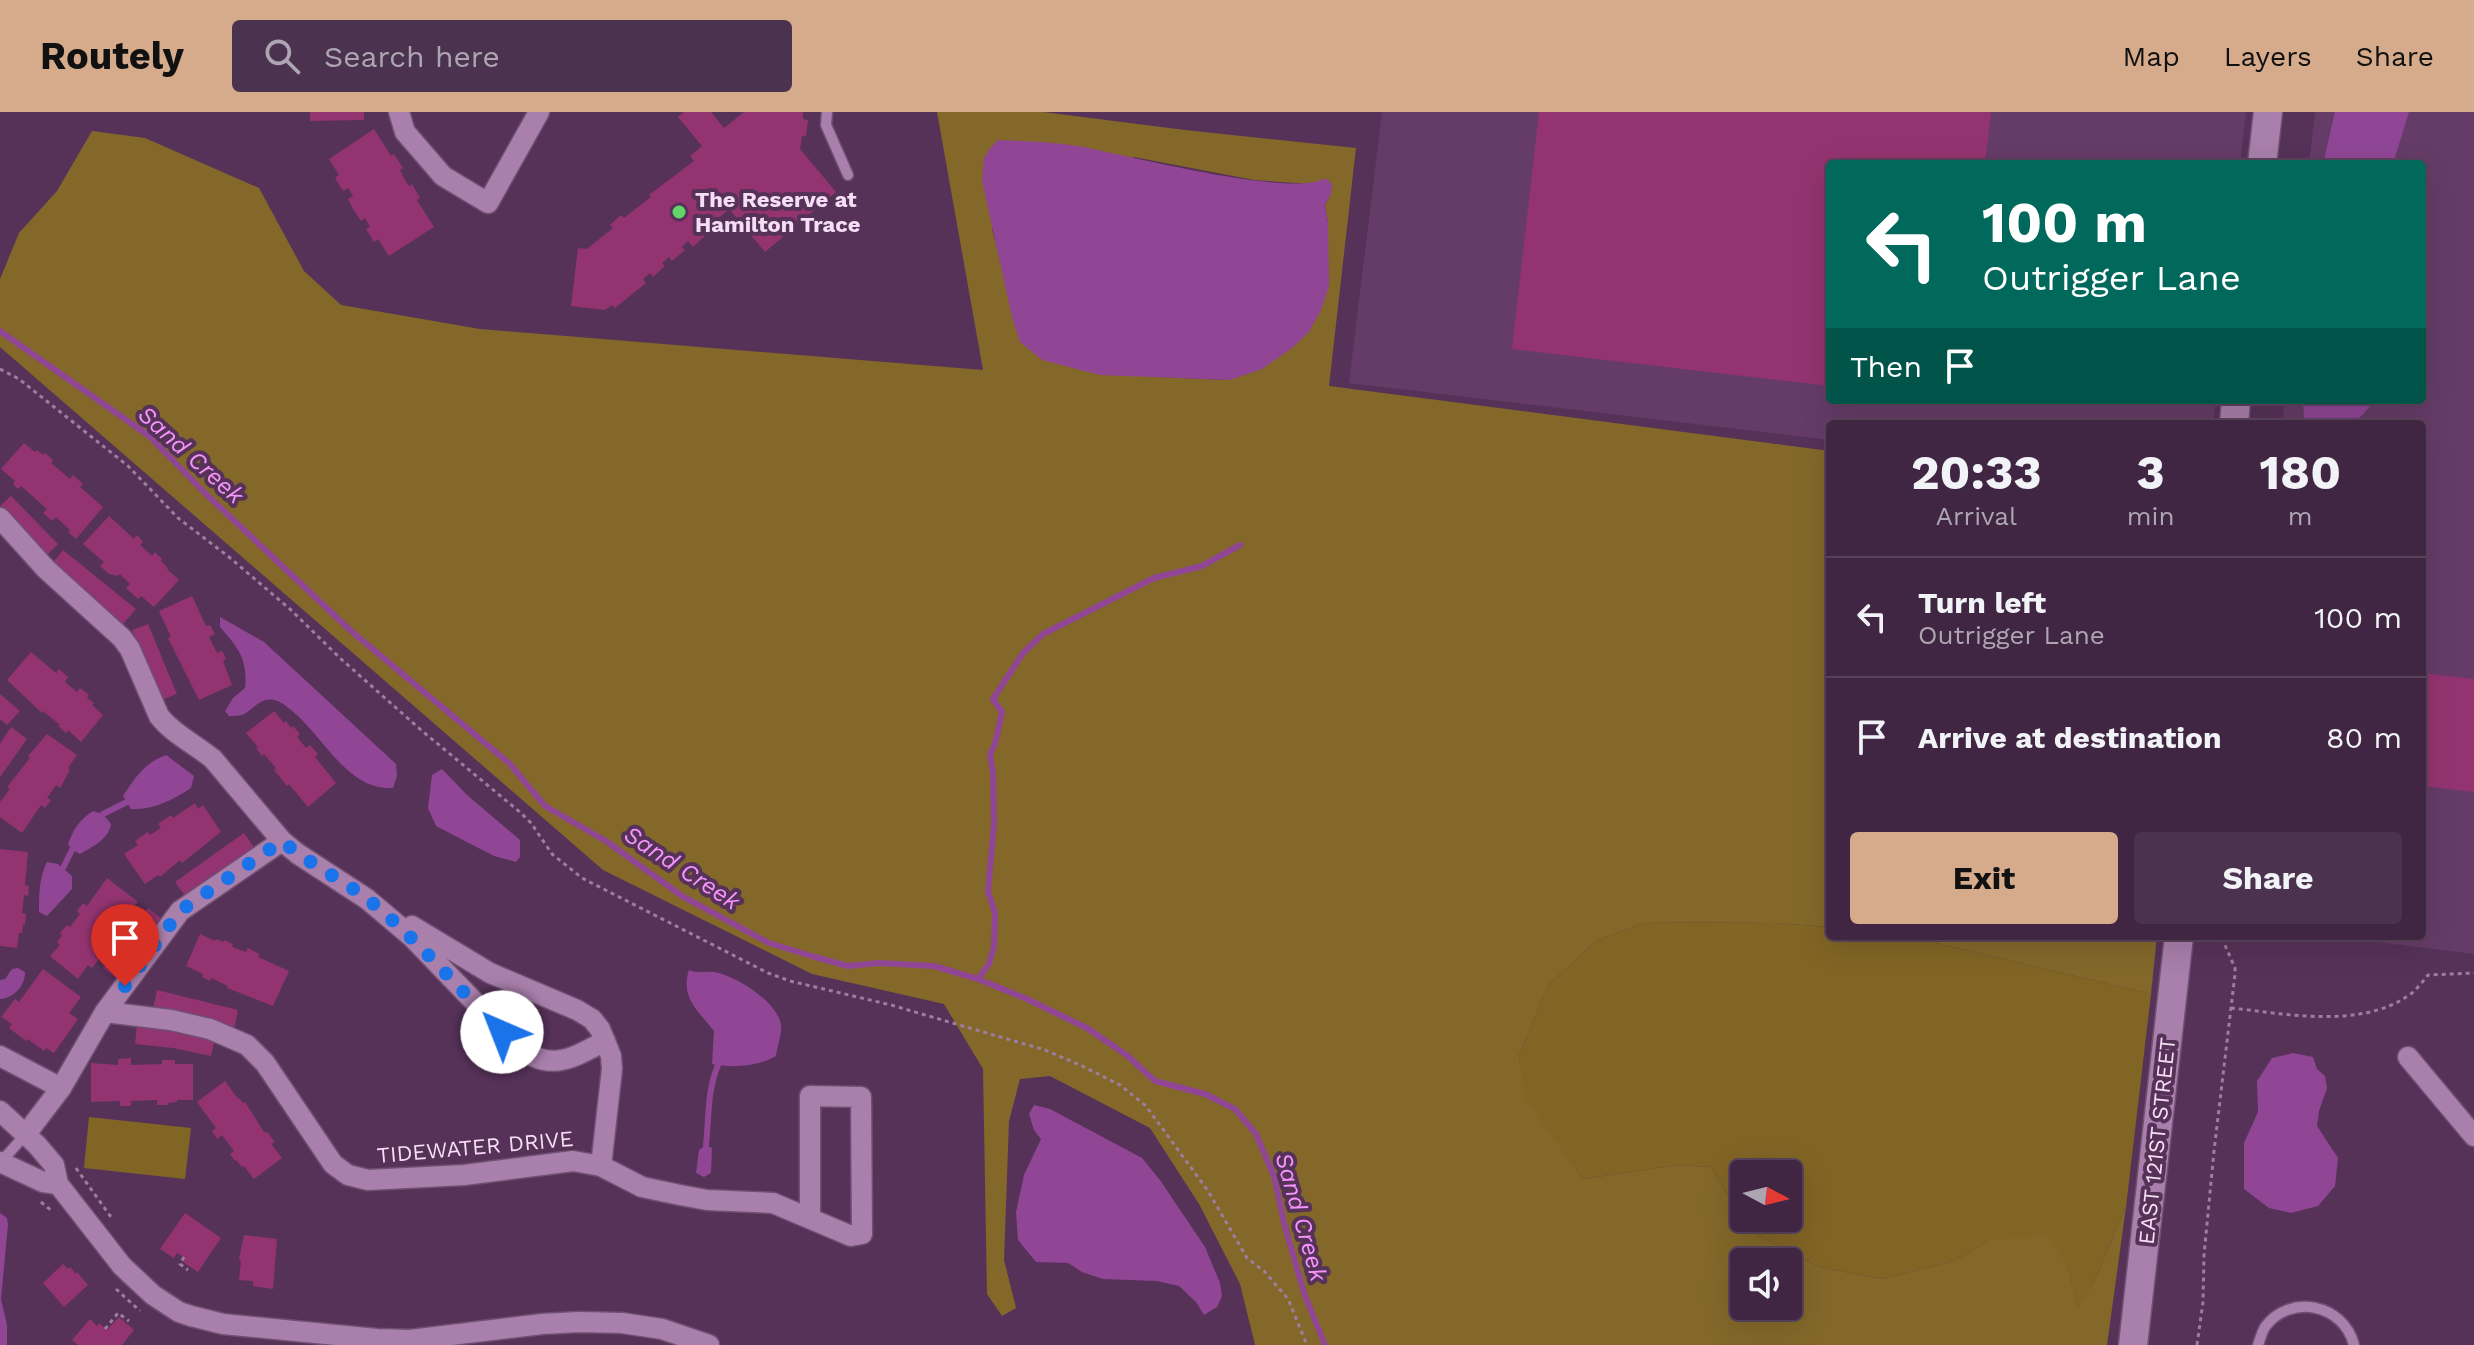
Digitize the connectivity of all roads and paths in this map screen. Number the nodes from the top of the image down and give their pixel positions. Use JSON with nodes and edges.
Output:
{"nodes":[{"id":1,"x":399,"y":112,"type":"edge"},
{"id":2,"x":539,"y":112,"type":"edge"},
{"id":3,"x":827,"y":112,"type":"edge"},
{"id":4,"x":2268,"y":112,"type":"edge"},
{"id":5,"x":2262,"y":160,"type":"edge"},
{"id":6,"x":848,"y":175,"type":"dead end"},
{"id":7,"x":0,"y":369,"type":"edge"},
{"id":8,"x":0,"y":518,"type":"edge"},
{"id":9,"x":282,"y":841,"type":"junction"},
{"id":10,"x":367,"y":899,"type":"junction"},
{"id":11,"x":2179,"y":940,"type":"edge"},
{"id":12,"x":2223,"y":940,"type":"edge"},
{"id":13,"x":2474,"y":973,"type":"edge"},
{"id":14,"x":2231,"y":1008,"type":"junction"},
{"id":15,"x":105,"y":1012,"type":"junction"},
{"id":16,"x":605,"y":1041,"type":"junction"},
{"id":17,"x":0,"y":1056,"type":"edge"},
{"id":18,"x":2408,"y":1057,"type":"dead end"},
{"id":19,"x":61,"y":1088,"type":"junction"},
{"id":20,"x":0,"y":1111,"type":"edge"},
{"id":21,"x":26,"y":1134,"type":"junction"},
{"id":22,"x":2474,"y":1136,"type":"edge"},
{"id":23,"x":0,"y":1162,"type":"edge"},
{"id":24,"x":74,"y":1166,"type":"dead end"},
{"id":25,"x":601,"y":1166,"type":"junction"},
{"id":26,"x":58,"y":1184,"type":"junction"},
{"id":27,"x":111,"y":1217,"type":"dead end"},
{"id":28,"x":810,"y":1217,"type":"junction"},
{"id":29,"x":184,"y":1257,"type":"dead end"},
{"id":30,"x":188,"y":1270,"type":"dead end"},
{"id":31,"x":129,"y":1321,"type":"dead end"},
{"id":32,"x":105,"y":1329,"type":"dead end"},
{"id":33,"x":709,"y":1345,"type":"edge"},
{"id":34,"x":1307,"y":1345,"type":"edge"},
{"id":35,"x":2133,"y":1345,"type":"edge"},
{"id":36,"x":2197,"y":1345,"type":"edge"},
{"id":37,"x":2258,"y":1345,"type":"edge"},
{"id":38,"x":2354,"y":1345,"type":"edge"}],
"edges":[{"from":1,"to":2,"type":"street"},
{"from":3,"to":6,"type":"lane"},
{"from":4,"to":5,"type":"street"},
{"from":7,"to":34,"type":"path"},
{"from":8,"to":9,"type":"street"},
{"from":9,"to":10,"type":"street"},
{"from":9,"to":15,"type":"street"},
{"from":10,"to":16,"type":"street"},
{"from":10,"to":16,"type":"street"},
{"from":11,"to":35,"type":"street","name":"EAST 121ST STREET"},
{"from":12,"to":14,"type":"path"},
{"from":13,"to":14,"type":"path"},
{"from":14,"to":36,"type":"path"},
{"from":15,"to":19,"type":"street"},
{"from":15,"to":25,"type":"street","name":"TIDEWATER DRIVE"},
{"from":16,"to":25,"type":"street"},
{"from":17,"to":19,"type":"street"},
{"from":18,"to":22,"type":"street"},
{"from":19,"to":21,"type":"street"},
{"from":20,"to":21,"type":"street"},
{"from":21,"to":23,"type":"lane"},
{"from":21,"to":26,"type":"street"},
{"from":23,"to":26,"type":"street"},
{"from":24,"to":27,"type":"path"},
{"from":25,"to":28,"type":"street","name":"TIDEWATER DRIVE"},
{"from":26,"to":33,"type":"street"},
{"from":28,"to":28,"type":"street","name":"TIDEWATER DRIVE"},
{"from":29,"to":30,"type":"path"},
{"from":31,"to":32,"type":"path"},
{"from":37,"to":38,"type":"lane"}]}
